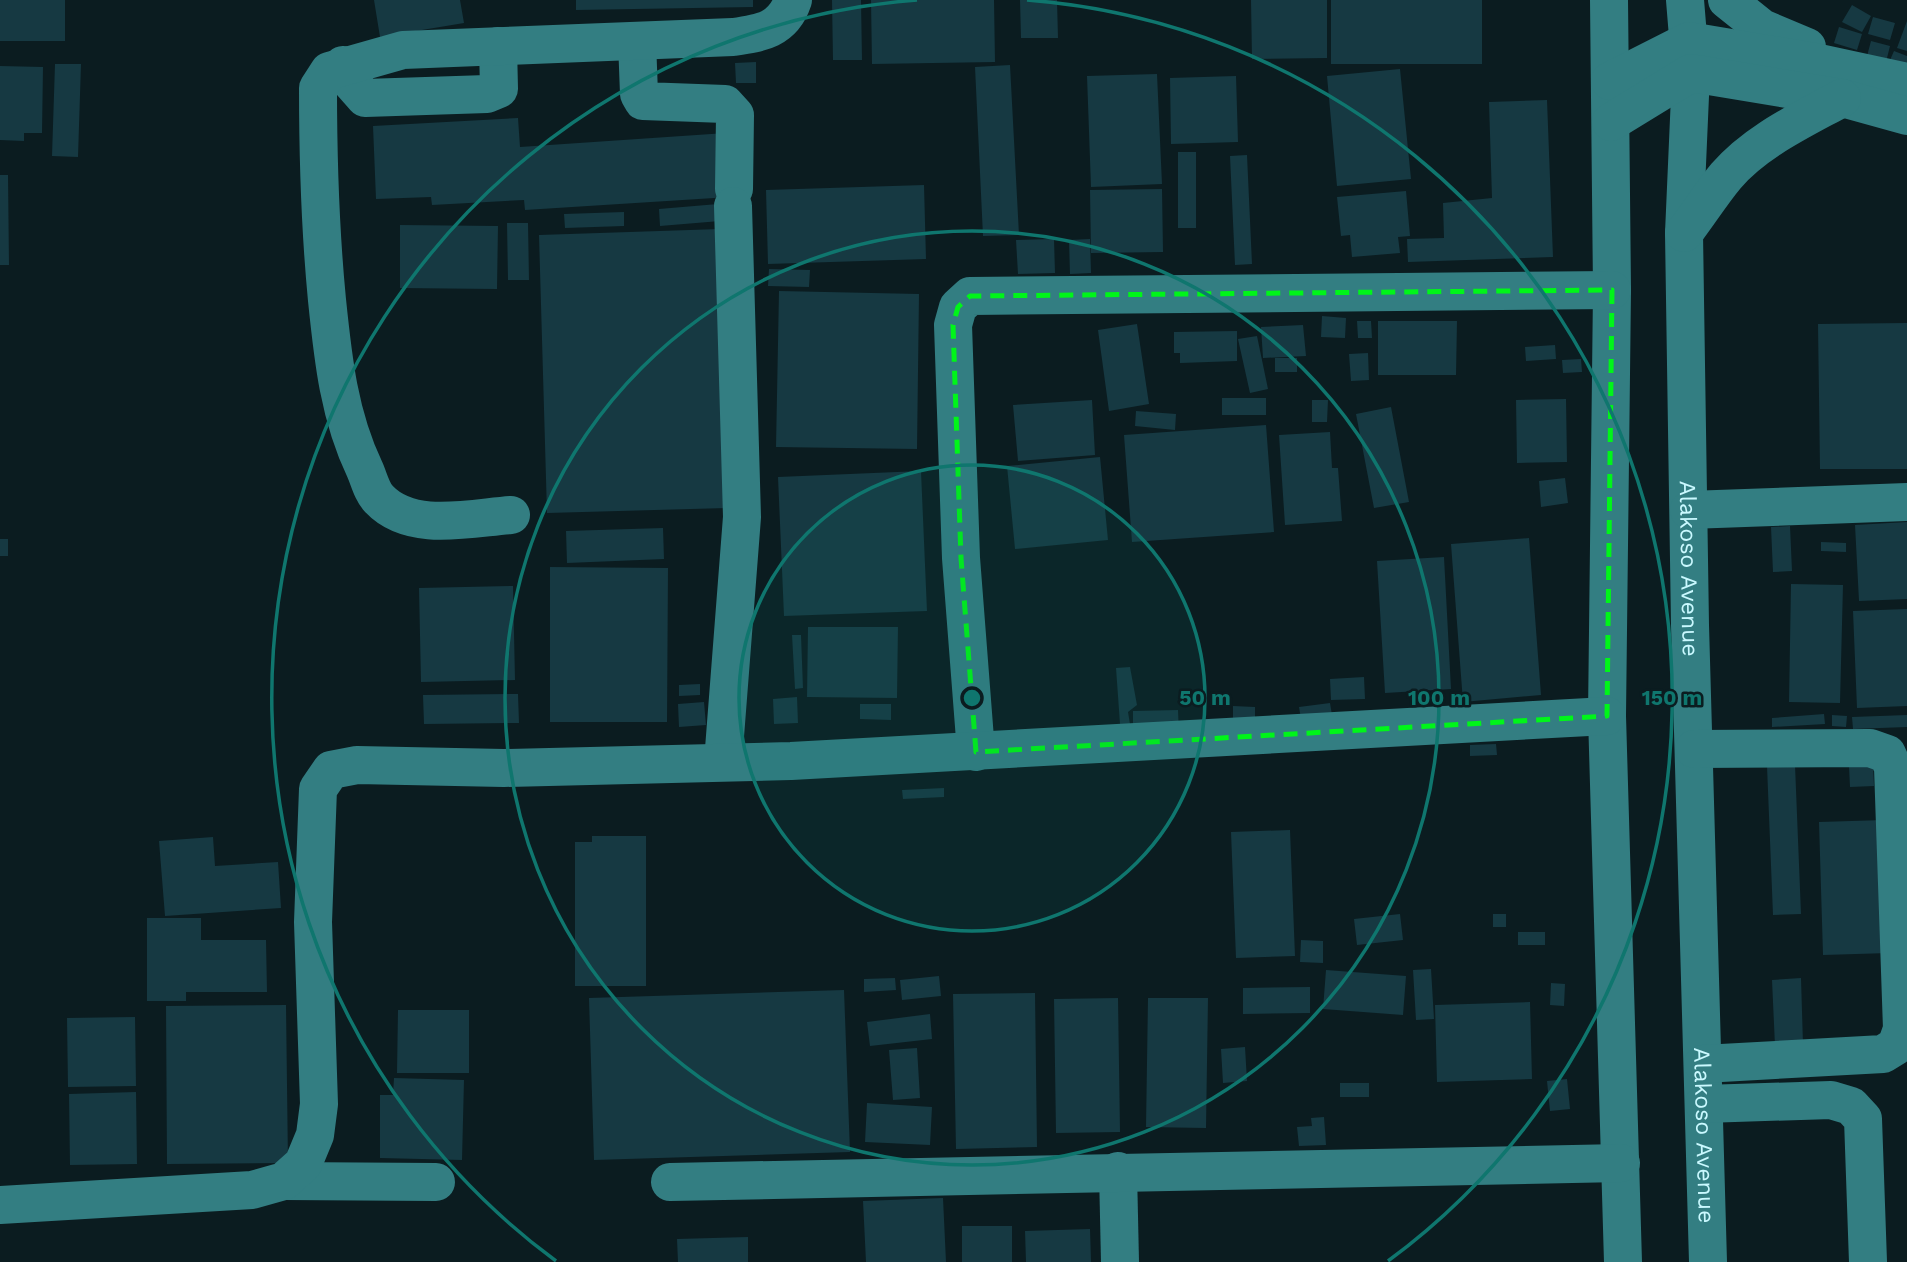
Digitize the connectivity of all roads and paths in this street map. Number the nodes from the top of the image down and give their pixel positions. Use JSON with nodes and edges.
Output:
{"nodes":[{"id":1,"x":793,"y":0,"type":"edge"},
{"id":2,"x":1609,"y":0,"type":"edge"},
{"id":3,"x":1685,"y":0,"type":"edge"},
{"id":4,"x":1727,"y":0,"type":"edge"},
{"id":5,"x":637,"y":41,"type":"junction"},
{"id":6,"x":1690,"y":57,"type":"junction"},
{"id":7,"x":1610,"y":81,"type":"junction"},
{"id":8,"x":1907,"y":82,"type":"edge"},
{"id":9,"x":1853,"y":85,"type":"junction"},
{"id":10,"x":1907,"y":116,"type":"edge"},
{"id":11,"x":1611,"y":122,"type":"junction"},
{"id":12,"x":1684,"y":233,"type":"junction"},
{"id":13,"x":1612,"y":290,"type":"junction"},
{"id":14,"x":1907,"y":502,"type":"edge"},
{"id":15,"x":1689,"y":510,"type":"junction"},
{"id":16,"x":511,"y":515,"type":"dead end"},
{"id":17,"x":1607,"y":716,"type":"junction"},
{"id":18,"x":1694,"y":749,"type":"junction"},
{"id":19,"x":976,"y":752,"type":"junction"},
{"id":20,"x":723,"y":762,"type":"junction"},
{"id":21,"x":1703,"y":1064,"type":"junction"},
{"id":22,"x":1704,"y":1104,"type":"junction"},
{"id":23,"x":1621,"y":1163,"type":"junction"},
{"id":24,"x":1118,"y":1171,"type":"junction"},
{"id":25,"x":284,"y":1181,"type":"junction"},
{"id":26,"x":436,"y":1182,"type":"dead end"},
{"id":27,"x":670,"y":1182,"type":"dead end"},
{"id":28,"x":0,"y":1205,"type":"edge"},
{"id":29,"x":1120,"y":1262,"type":"edge"},
{"id":30,"x":1623,"y":1262,"type":"edge"},
{"id":31,"x":1708,"y":1262,"type":"edge"},
{"id":32,"x":1868,"y":1262,"type":"edge"}],
"edges":[{"from":1,"to":5,"type":"street"},
{"from":2,"to":7,"type":"street"},
{"from":3,"to":6,"type":"street","name":"Alakoso Avenue"},
{"from":4,"to":9,"type":"street"},
{"from":5,"to":16,"type":"street"},
{"from":5,"to":20,"type":"street"},
{"from":6,"to":7,"type":"street"},
{"from":6,"to":9,"type":"street"},
{"from":6,"to":11,"type":"street"},
{"from":6,"to":12,"type":"street","name":"Alakoso Avenue"},
{"from":7,"to":11,"type":"street"},
{"from":8,"to":9,"type":"street"},
{"from":9,"to":10,"type":"street"},
{"from":9,"to":12,"type":"street"},
{"from":11,"to":13,"type":"street"},
{"from":12,"to":15,"type":"street","name":"Alakoso Avenue"},
{"from":13,"to":17,"type":"street"},
{"from":13,"to":19,"type":"street"},
{"from":14,"to":15,"type":"street"},
{"from":15,"to":18,"type":"street","name":"Alakoso Avenue"},
{"from":17,"to":19,"type":"street"},
{"from":17,"to":23,"type":"street"},
{"from":18,"to":21,"type":"street","name":"Alakoso Avenue"},
{"from":18,"to":21,"type":"street"},
{"from":19,"to":20,"type":"street"},
{"from":20,"to":25,"type":"street"},
{"from":21,"to":22,"type":"street","name":"Alakoso Avenue"},
{"from":22,"to":31,"type":"street","name":"Alakoso Avenue"},
{"from":22,"to":32,"type":"street"},
{"from":23,"to":24,"type":"street"},
{"from":23,"to":30,"type":"street"},
{"from":24,"to":27,"type":"street"},
{"from":24,"to":29,"type":"street"},
{"from":25,"to":26,"type":"street"},
{"from":25,"to":28,"type":"street"}]}
